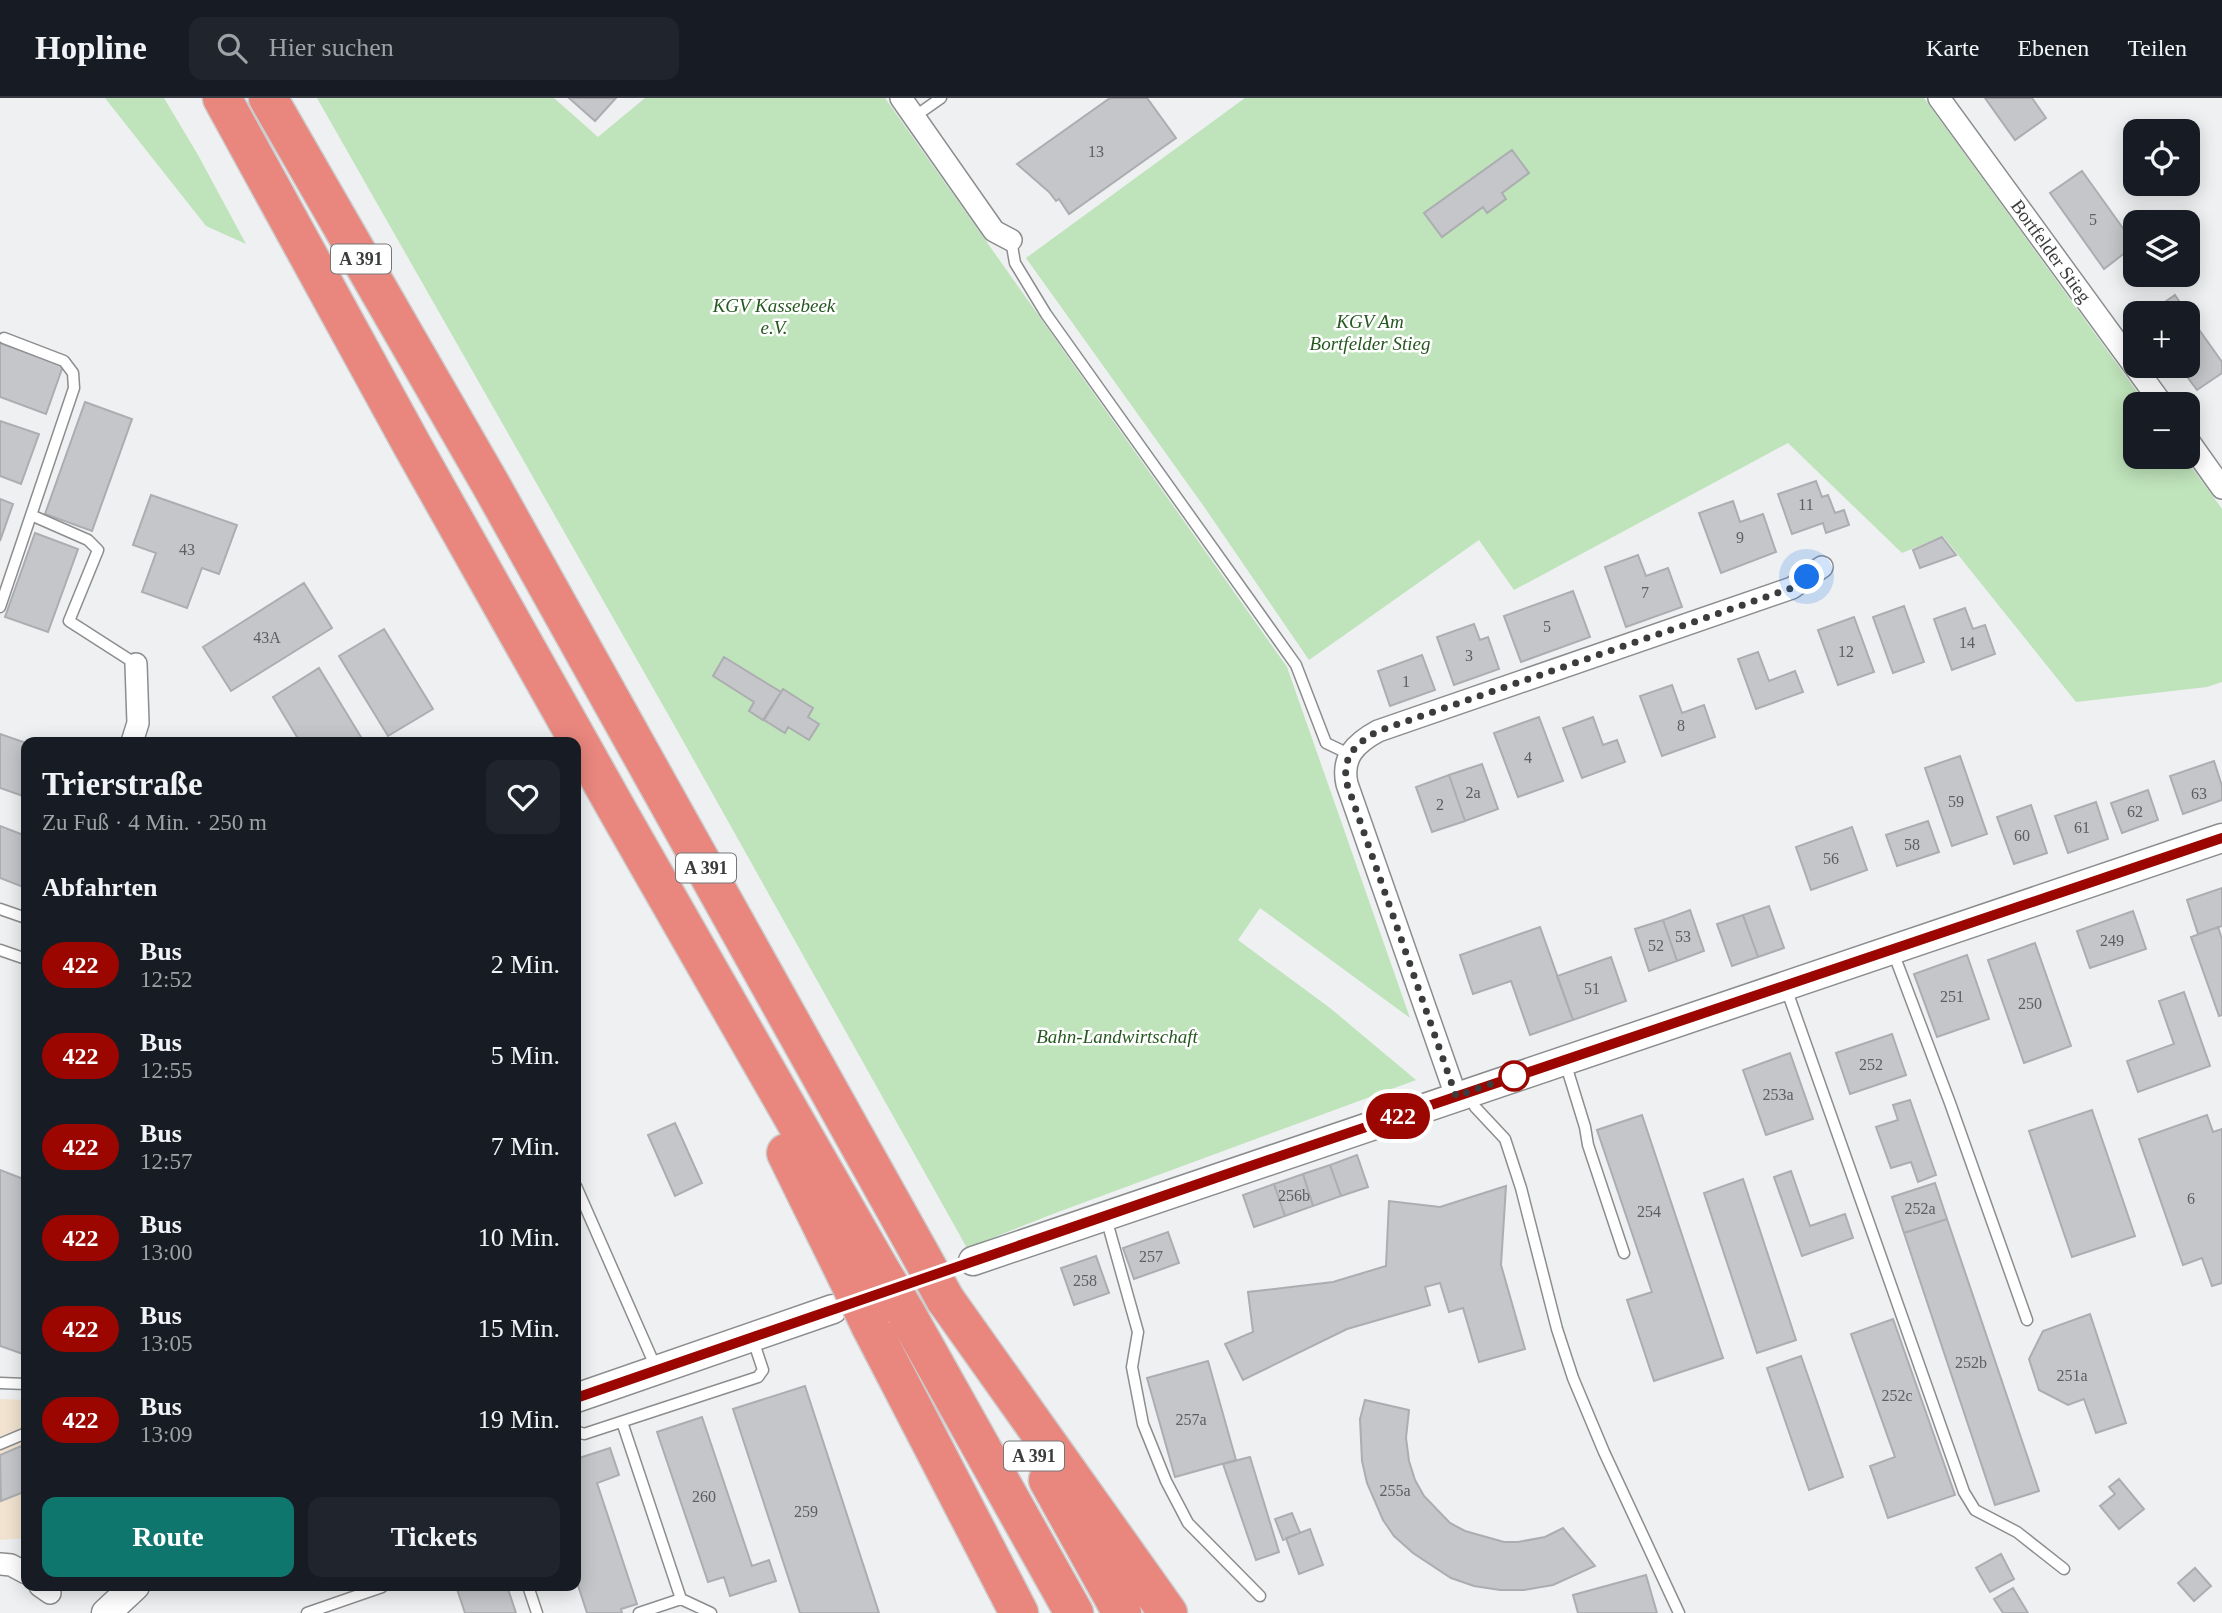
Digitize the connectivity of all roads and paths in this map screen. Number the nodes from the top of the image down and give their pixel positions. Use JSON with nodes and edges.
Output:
{"nodes":[{"id":1,"x":196,"y":98,"type":"edge"},
{"id":2,"x":222,"y":98,"type":"edge"},
{"id":3,"x":268,"y":98,"type":"edge"},
{"id":4,"x":901,"y":98,"type":"edge"},
{"id":5,"x":941,"y":98,"type":"edge"},
{"id":6,"x":1939,"y":98,"type":"edge"},
{"id":7,"x":914,"y":117,"type":"junction"},
{"id":8,"x":1011,"y":240,"type":"joint"},
{"id":9,"x":313,"y":264,"type":"junction"},
{"id":10,"x":4,"y":338,"type":"dead end"},
{"id":11,"x":2153,"y":392,"type":"edge"},
{"id":12,"x":2200,"y":457,"type":"edge"},
{"id":13,"x":2222,"y":488,"type":"edge"},
{"id":14,"x":31,"y":515,"type":"junction"},
{"id":15,"x":1822,"y":567,"type":"dead end"},
{"id":16,"x":0,"y":607,"type":"edge"},
{"id":17,"x":136,"y":664,"type":"joint"},
{"id":18,"x":134,"y":737,"type":"edge"},
{"id":19,"x":576,"y":737,"type":"edge"},
{"id":20,"x":581,"y":746,"type":"edge"},
{"id":21,"x":1349,"y":754,"type":"junction"},
{"id":22,"x":2222,"y":838,"type":"edge"},
{"id":23,"x":0,"y":909,"type":"edge"},
{"id":24,"x":21,"y":916,"type":"edge"},
{"id":25,"x":1892,"y":949,"type":"junction"},
{"id":26,"x":0,"y":950,"type":"edge"},
{"id":27,"x":21,"y":957,"type":"edge"},
{"id":28,"x":1785,"y":985,"type":"junction"},
{"id":29,"x":1564,"y":1060,"type":"junction"},
{"id":30,"x":1463,"y":1094,"type":"junction"},
{"id":31,"x":581,"y":1197,"type":"edge"},
{"id":32,"x":1106,"y":1215,"type":"junction"},
{"id":33,"x":1624,"y":1253,"type":"dead end"},
{"id":34,"x":973,"y":1261,"type":"dead end"},
{"id":35,"x":853,"y":1284,"type":"junction"},
{"id":36,"x":945,"y":1299,"type":"junction"},
{"id":37,"x":888,"y":1319,"type":"junction"},
{"id":38,"x":2028,"y":1321,"type":"dead end"},
{"id":39,"x":752,"y":1337,"type":"junction"},
{"id":40,"x":657,"y":1370,"type":"junction"},
{"id":41,"x":0,"y":1383,"type":"edge"},
{"id":42,"x":21,"y":1384,"type":"edge"},
{"id":43,"x":581,"y":1396,"type":"edge"},
{"id":44,"x":622,"y":1422,"type":"junction"},
{"id":45,"x":581,"y":1433,"type":"edge"},
{"id":46,"x":21,"y":1435,"type":"edge"},
{"id":47,"x":0,"y":1444,"type":"edge"},
{"id":48,"x":0,"y":1563,"type":"edge"},
{"id":49,"x":2064,"y":1569,"type":"dead end"},
{"id":50,"x":21,"y":1570,"type":"edge"},
{"id":51,"x":130,"y":1591,"type":"edge"},
{"id":52,"x":370,"y":1591,"type":"edge"},
{"id":53,"x":530,"y":1591,"type":"edge"},
{"id":54,"x":1260,"y":1596,"type":"dead end"},
{"id":55,"x":681,"y":1599,"type":"junction"},
{"id":56,"x":1011,"y":1602,"type":"edge"},
{"id":57,"x":112,"y":1611,"type":"edge"},
{"id":58,"x":307,"y":1613,"type":"edge"},
{"id":59,"x":537,"y":1613,"type":"edge"},
{"id":60,"x":639,"y":1613,"type":"edge"},
{"id":61,"x":711,"y":1613,"type":"edge"},
{"id":62,"x":1074,"y":1613,"type":"edge"},
{"id":63,"x":1122,"y":1613,"type":"edge"},
{"id":64,"x":1168,"y":1613,"type":"edge"},
{"id":65,"x":1679,"y":1613,"type":"edge"}],
"edges":[{"from":1,"to":9,"type":"highway"},
{"from":2,"to":9,"type":"highway","number":"A 391"},
{"from":3,"to":36,"type":"highway","number":"A 391","bridge":true},
{"from":4,"to":7,"type":"street"},
{"from":5,"to":7,"type":"lane"},
{"from":6,"to":11,"type":"street","name":"Bortfelder Stieg"},
{"from":7,"to":8,"type":"street"},
{"from":8,"to":21,"type":"lane"},
{"from":9,"to":19,"type":"highway","number":"A 391"},
{"from":10,"to":14,"type":"lane"},
{"from":12,"to":13,"type":"street"},
{"from":14,"to":16,"type":"lane"},
{"from":14,"to":17,"type":"lane"},
{"from":15,"to":21,"type":"street"},
{"from":17,"to":18,"type":"street"},
{"from":20,"to":35,"type":"highway","number":"A 391"},
{"from":21,"to":30,"type":"street"},
{"from":22,"to":25,"type":"street"},
{"from":23,"to":24,"type":"lane"},
{"from":25,"to":28,"type":"street"},
{"from":25,"to":38,"type":"lane"},
{"from":26,"to":27,"type":"lane"},
{"from":28,"to":29,"type":"street"},
{"from":28,"to":49,"type":"lane"},
{"from":29,"to":30,"type":"street"},
{"from":29,"to":33,"type":"lane"},
{"from":30,"to":32,"type":"street"},
{"from":30,"to":65,"type":"lane"},
{"from":31,"to":40,"type":"lane"},
{"from":32,"to":34,"type":"street"},
{"from":32,"to":54,"type":"lane"},
{"from":35,"to":37,"type":"highway","bridge":true},
{"from":35,"to":39,"type":"street"},
{"from":36,"to":63,"type":"highway","number":"A 391"},
{"from":36,"to":64,"type":"highway"},
{"from":37,"to":56,"type":"highway"},
{"from":37,"to":62,"type":"highway","number":"A 391"},
{"from":39,"to":40,"type":"street"},
{"from":39,"to":44,"type":"lane"},
{"from":40,"to":43,"type":"street"},
{"from":41,"to":42,"type":"lane"},
{"from":44,"to":45,"type":"lane"},
{"from":44,"to":55,"type":"lane"},
{"from":46,"to":47,"type":"lane"},
{"from":48,"to":50,"type":"street"},
{"from":51,"to":57,"type":"street"},
{"from":52,"to":58,"type":"lane"},
{"from":53,"to":59,"type":"lane"},
{"from":55,"to":60,"type":"lane"},
{"from":55,"to":61,"type":"lane"}]}
